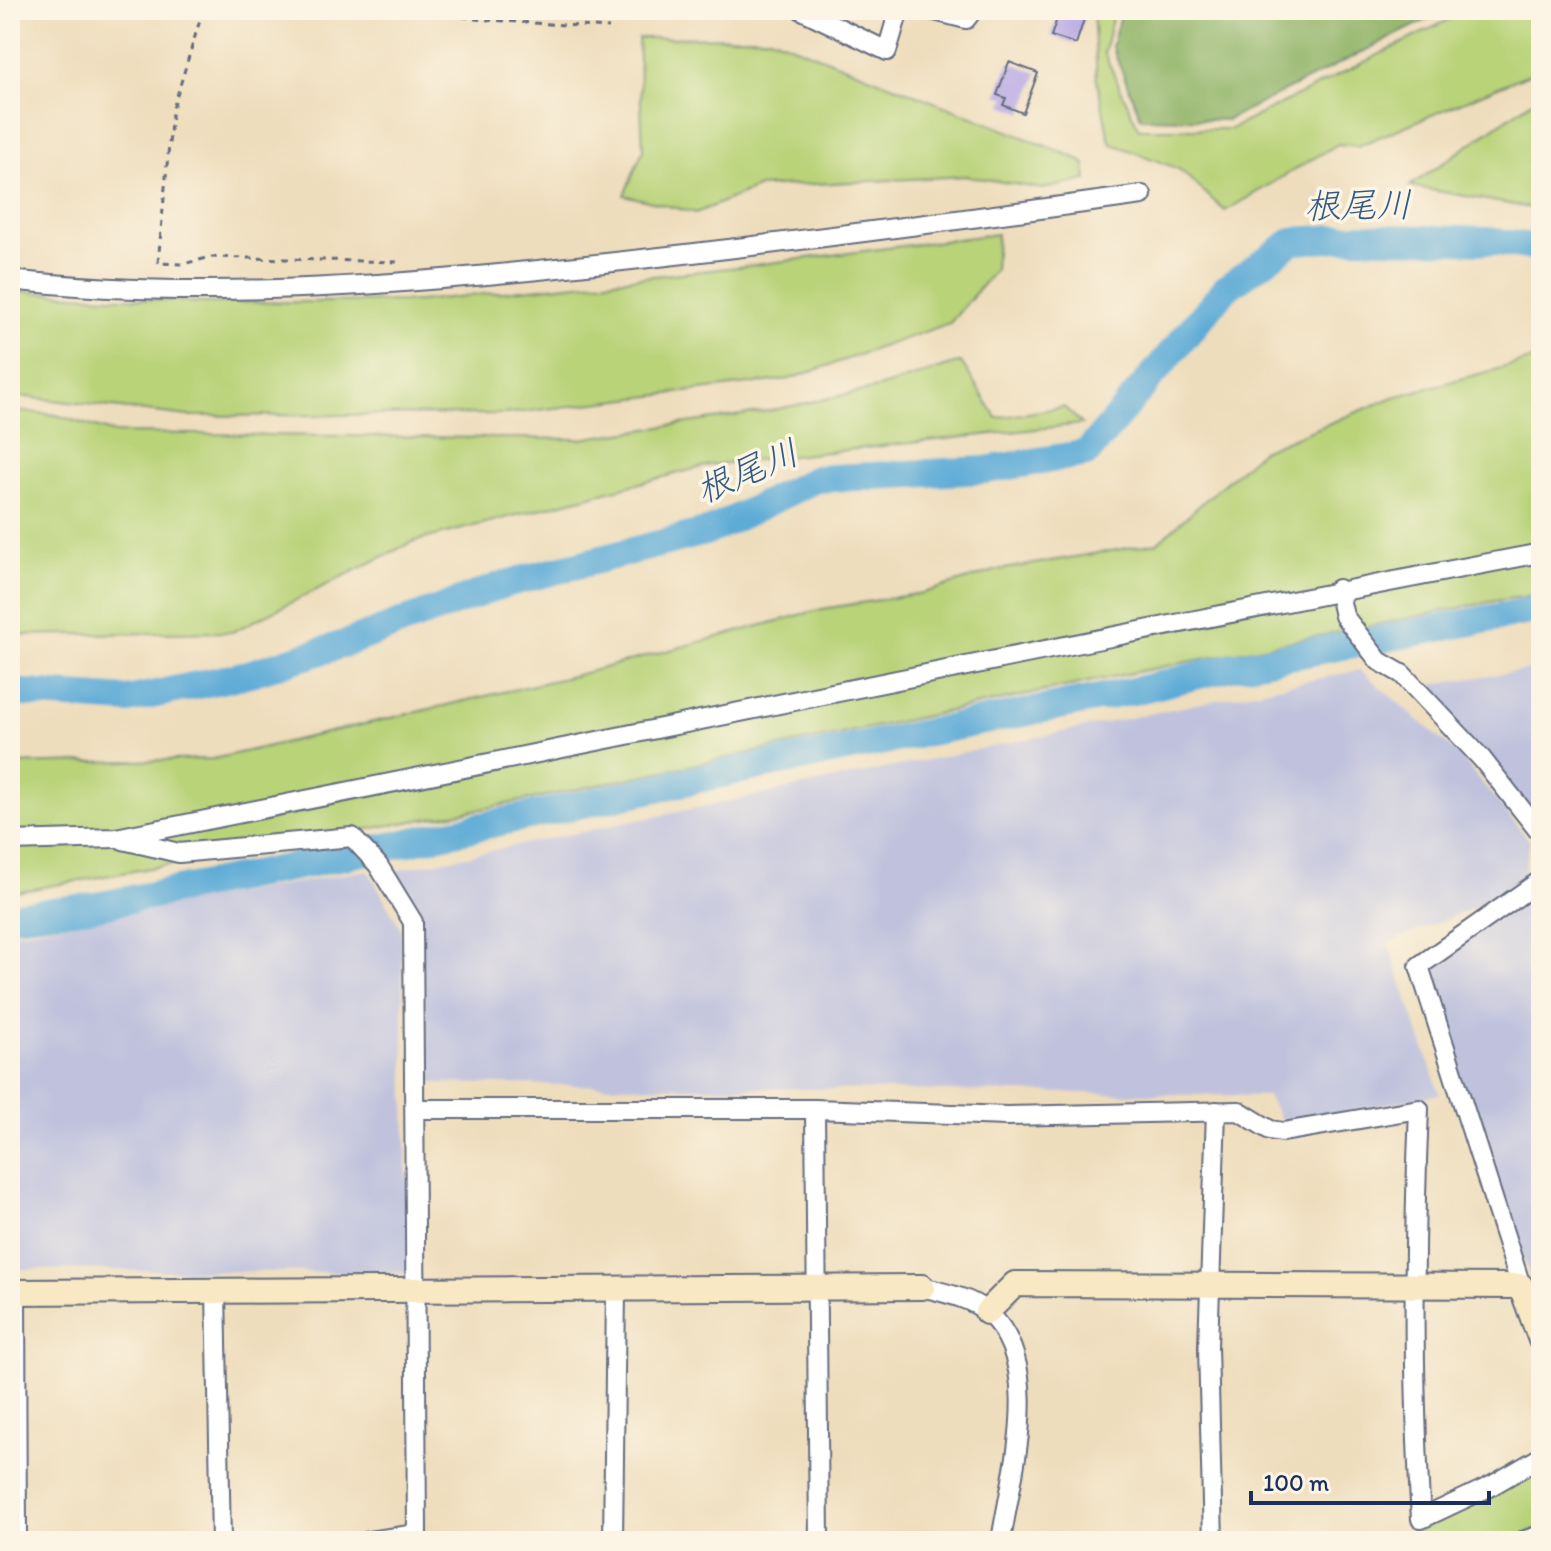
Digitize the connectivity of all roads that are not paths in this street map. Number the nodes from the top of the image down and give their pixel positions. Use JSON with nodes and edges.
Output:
{"nodes":[{"id":1,"x":802,"y":10,"type":"edge"},
{"id":2,"x":899,"y":10,"type":"edge"},
{"id":3,"x":931,"y":10,"type":"edge"},
{"id":4,"x":973,"y":10,"type":"edge"},
{"id":5,"x":1142,"y":195,"type":"dead end"},
{"id":6,"x":10,"y":280,"type":"edge"},
{"id":7,"x":1541,"y":553,"type":"edge"},
{"id":8,"x":1338,"y":589,"type":"junction"},
{"id":9,"x":1541,"y":834,"type":"edge"},
{"id":10,"x":116,"y":838,"type":"junction"},
{"id":11,"x":10,"y":841,"type":"edge"},
{"id":12,"x":1541,"y":880,"type":"edge"},
{"id":13,"x":415,"y":1109,"type":"junction"},
{"id":14,"x":815,"y":1109,"type":"junction"},
{"id":15,"x":1216,"y":1111,"type":"junction"},
{"id":16,"x":1212,"y":1285,"type":"junction"},
{"id":17,"x":1412,"y":1285,"type":"junction"},
{"id":18,"x":1521,"y":1286,"type":"junction"},
{"id":19,"x":817,"y":1287,"type":"junction"},
{"id":20,"x":922,"y":1287,"type":"joint"},
{"id":21,"x":418,"y":1288,"type":"junction"},
{"id":22,"x":216,"y":1291,"type":"junction"},
{"id":23,"x":616,"y":1291,"type":"junction"},
{"id":24,"x":13,"y":1292,"type":"edge"},
{"id":25,"x":987,"y":1312,"type":"junction"},
{"id":26,"x":1541,"y":1340,"type":"edge"},
{"id":27,"x":1541,"y":1457,"type":"edge"},
{"id":28,"x":1541,"y":1535,"type":"edge"},
{"id":29,"x":17,"y":1541,"type":"edge"},
{"id":30,"x":221,"y":1541,"type":"edge"},
{"id":31,"x":369,"y":1541,"type":"edge"},
{"id":32,"x":613,"y":1541,"type":"edge"},
{"id":33,"x":819,"y":1541,"type":"edge"},
{"id":34,"x":1001,"y":1541,"type":"edge"},
{"id":35,"x":1213,"y":1541,"type":"edge"},
{"id":36,"x":1523,"y":1541,"type":"edge"}],
"edges":[{"from":1,"to":2,"type":"street"},
{"from":3,"to":4,"type":"street"},
{"from":5,"to":6,"type":"street"},
{"from":7,"to":8,"type":"street"},
{"from":8,"to":9,"type":"street"},
{"from":8,"to":10,"type":"street"},
{"from":10,"to":11,"type":"street"},
{"from":10,"to":13,"type":"street"},
{"from":12,"to":18,"type":"street"},
{"from":13,"to":14,"type":"street"},
{"from":13,"to":21,"type":"street"},
{"from":14,"to":15,"type":"street"},
{"from":14,"to":19,"type":"street"},
{"from":15,"to":16,"type":"street"},
{"from":15,"to":17,"type":"street"},
{"from":16,"to":17,"type":"street"},
{"from":16,"to":25,"type":"street"},
{"from":16,"to":35,"type":"street"},
{"from":17,"to":18,"type":"street"},
{"from":17,"to":27,"type":"street"},
{"from":18,"to":26,"type":"street"},
{"from":19,"to":20,"type":"street"},
{"from":19,"to":23,"type":"street"},
{"from":19,"to":33,"type":"street"},
{"from":20,"to":25,"type":"street"},
{"from":21,"to":22,"type":"street"},
{"from":21,"to":23,"type":"street"},
{"from":21,"to":31,"type":"street"},
{"from":22,"to":24,"type":"street"},
{"from":22,"to":30,"type":"street"},
{"from":23,"to":32,"type":"street"},
{"from":24,"to":29,"type":"street"},
{"from":25,"to":34,"type":"street"},
{"from":28,"to":36,"type":"street"}]}
